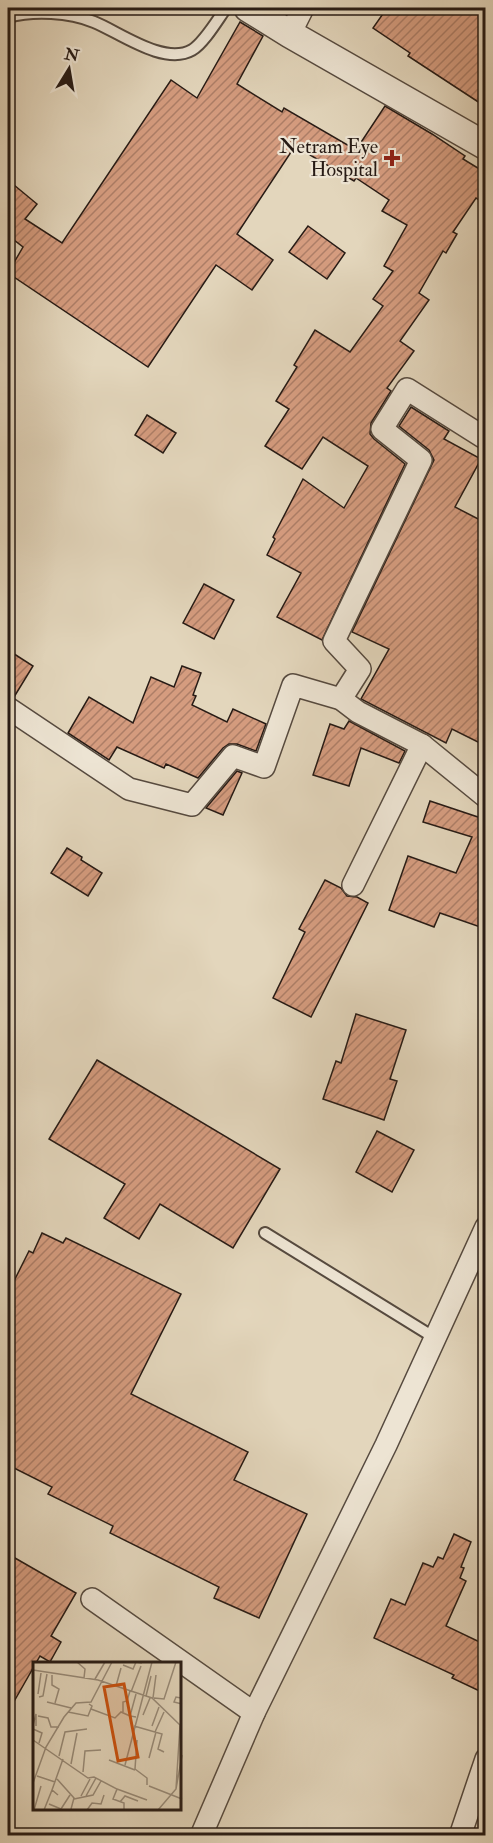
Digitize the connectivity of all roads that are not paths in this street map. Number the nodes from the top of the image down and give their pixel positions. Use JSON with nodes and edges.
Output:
{"nodes":[{"id":1,"x":226,"y":8,"type":"edge"},
{"id":2,"x":248,"y":8,"type":"edge"},
{"id":3,"x":303,"y":8,"type":"edge"},
{"id":4,"x":8,"y":17,"type":"edge"},
{"id":5,"x":290,"y":34,"type":"junction"},
{"id":6,"x":486,"y":146,"type":"edge"},
{"id":7,"x":486,"y":432,"type":"edge"},
{"id":8,"x":341,"y":699,"type":"junction"},
{"id":9,"x":8,"y":708,"type":"edge"},
{"id":10,"x":422,"y":745,"type":"junction"},
{"id":11,"x":486,"y":797,"type":"edge"},
{"id":12,"x":353,"y":885,"type":"dead end"},
{"id":13,"x":486,"y":1227,"type":"edge"},
{"id":14,"x":266,"y":1233,"type":"dead end"},
{"id":15,"x":435,"y":1338,"type":"junction"},
{"id":16,"x":92,"y":1599,"type":"dead end"},
{"id":17,"x":182,"y":1662,"type":"edge"},
{"id":18,"x":182,"y":1662,"type":"edge"},
{"id":19,"x":254,"y":1713,"type":"junction"},
{"id":20,"x":486,"y":1759,"type":"edge"},
{"id":21,"x":201,"y":1836,"type":"edge"},
{"id":22,"x":460,"y":1836,"type":"edge"}],
"edges":[{"from":1,"to":4,"type":"lane"},
{"from":2,"to":5,"type":"street"},
{"from":3,"to":5,"type":"street"},
{"from":5,"to":6,"type":"street"},
{"from":7,"to":8,"type":"street"},
{"from":8,"to":9,"type":"street"},
{"from":8,"to":10,"type":"street"},
{"from":10,"to":11,"type":"street"},
{"from":10,"to":12,"type":"street"},
{"from":13,"to":15,"type":"street"},
{"from":14,"to":15,"type":"lane"},
{"from":15,"to":19,"type":"street"},
{"from":16,"to":17,"type":"street"},
{"from":18,"to":19,"type":"street"},
{"from":19,"to":21,"type":"street"},
{"from":20,"to":22,"type":"street"}]}
